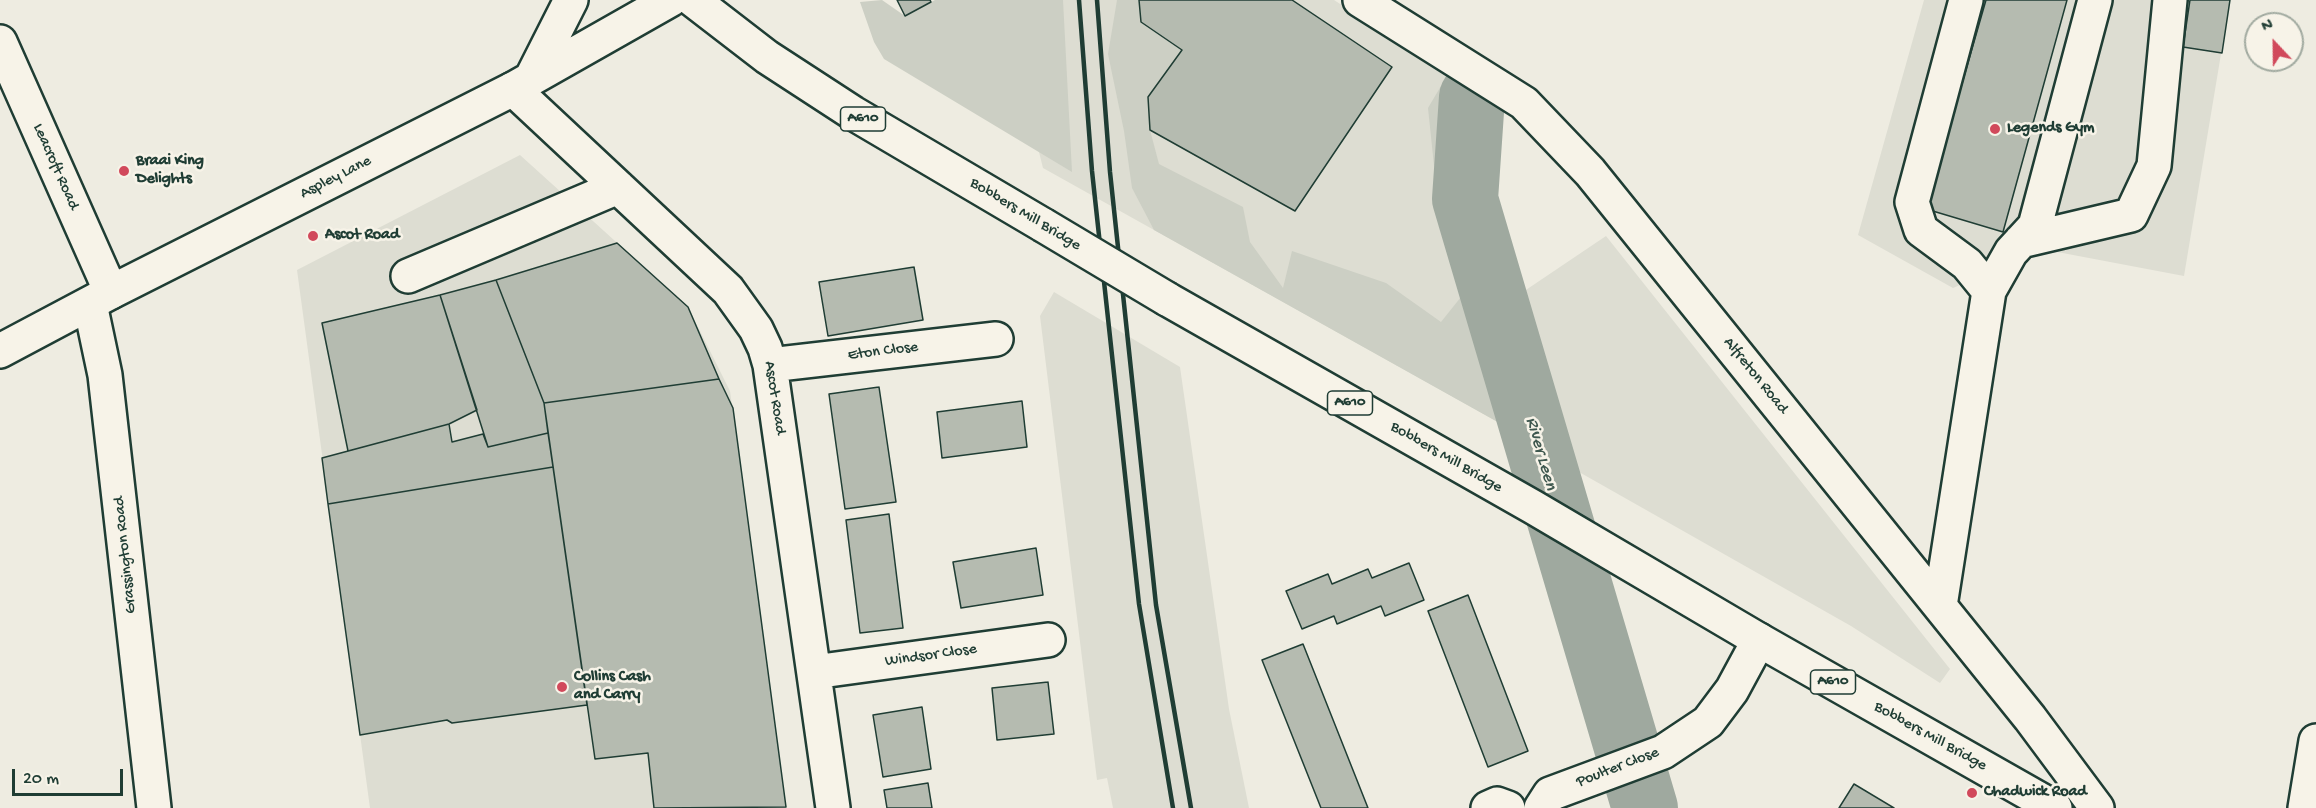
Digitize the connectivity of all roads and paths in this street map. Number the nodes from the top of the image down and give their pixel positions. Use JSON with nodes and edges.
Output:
{"nodes":[{"id":1,"x":571,"y":0,"type":"edge"},
{"id":2,"x":670,"y":0,"type":"edge"},
{"id":3,"x":693,"y":0,"type":"edge"},
{"id":4,"x":1360,"y":0,"type":"edge"},
{"id":5,"x":1966,"y":0,"type":"edge"},
{"id":6,"x":2095,"y":0,"type":"edge"},
{"id":7,"x":2170,"y":0,"type":"edge"},
{"id":8,"x":0,"y":42,"type":"edge"},
{"id":9,"x":523,"y":83,"type":"junction"},
{"id":10,"x":618,"y":187,"type":"junction"},
{"id":11,"x":2021,"y":241,"type":"junction"},
{"id":12,"x":408,"y":276,"type":"dead end"},
{"id":13,"x":1989,"y":291,"type":"junction"},
{"id":14,"x":101,"y":298,"type":"junction"},
{"id":15,"x":996,"y":339,"type":"dead end"},
{"id":16,"x":0,"y":351,"type":"edge"},
{"id":17,"x":770,"y":365,"type":"junction"},
{"id":18,"x":1940,"y":606,"type":"junction"},
{"id":19,"x":1048,"y":640,"type":"dead end"},
{"id":20,"x":1759,"y":640,"type":"junction"},
{"id":21,"x":814,"y":672,"type":"junction"},
{"id":22,"x":2316,"y":741,"type":"edge"},
{"id":23,"x":154,"y":808,"type":"edge"},
{"id":24,"x":833,"y":808,"type":"edge"},
{"id":25,"x":1488,"y":808,"type":"edge"},
{"id":26,"x":1508,"y":808,"type":"edge"},
{"id":27,"x":1541,"y":808,"type":"edge"},
{"id":28,"x":2055,"y":808,"type":"edge"},
{"id":29,"x":2097,"y":808,"type":"edge"},
{"id":30,"x":2305,"y":808,"type":"edge"}],
"edges":[{"from":1,"to":9,"type":"street"},
{"from":2,"to":9,"type":"street","name":"Aspley Lane"},
{"from":3,"to":20,"type":"street","name":"Bobbers Mill Bridge","number":"A610","bridge":true},
{"from":4,"to":18,"type":"street","name":"Alfreton Road"},
{"from":5,"to":13,"type":"street"},
{"from":6,"to":11,"type":"street"},
{"from":7,"to":11,"type":"street"},
{"from":8,"to":14,"type":"street","name":"Leacroft Road"},
{"from":9,"to":10,"type":"street","name":"Ascot Road"},
{"from":9,"to":14,"type":"street","name":"Aspley Lane"},
{"from":10,"to":12,"type":"street"},
{"from":10,"to":17,"type":"street","name":"Ascot Road"},
{"from":11,"to":13,"type":"street"},
{"from":13,"to":18,"type":"street"},
{"from":14,"to":16,"type":"street","name":"Aspley Lane"},
{"from":14,"to":23,"type":"street","name":"Grassington Road"},
{"from":15,"to":17,"type":"street","name":"Eton Close"},
{"from":17,"to":21,"type":"street","name":"Ascot Road"},
{"from":18,"to":29,"type":"street","name":"Alfreton Road"},
{"from":19,"to":21,"type":"street","name":"Windsor Close"},
{"from":20,"to":27,"type":"street","name":"Poulter Close"},
{"from":20,"to":28,"type":"street","name":"Bobbers Mill Bridge","number":"A610"},
{"from":21,"to":24,"type":"street","name":"Ascot Road"},
{"from":22,"to":30,"type":"street"},
{"from":25,"to":26,"type":"street"}]}
